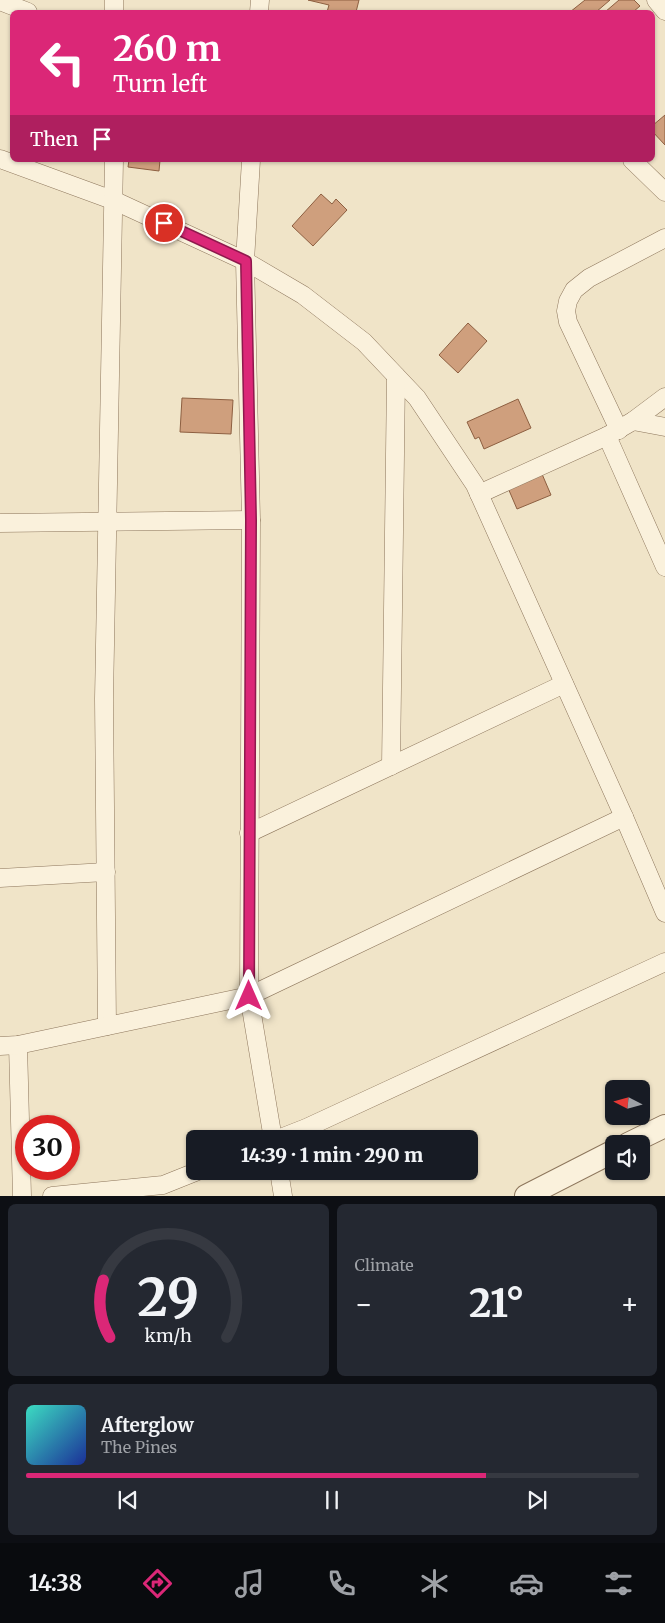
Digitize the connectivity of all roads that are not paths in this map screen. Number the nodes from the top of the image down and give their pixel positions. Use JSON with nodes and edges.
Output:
{"nodes":[{"id":1,"x":656,"y":0,"type":"edge"},
{"id":2,"x":0,"y":1,"type":"edge"},
{"id":3,"x":23,"y":10,"type":"edge"},
{"id":4,"x":665,"y":11,"type":"edge"},
{"id":5,"x":0,"y":159,"type":"edge"},
{"id":6,"x":114,"y":162,"type":"edge"},
{"id":7,"x":251,"y":162,"type":"edge"},
{"id":8,"x":634,"y":162,"type":"edge"},
{"id":9,"x":665,"y":192,"type":"edge"},
{"id":10,"x":115,"y":201,"type":"junction"},
{"id":11,"x":665,"y":238,"type":"edge"},
{"id":12,"x":246,"y":261,"type":"junction"},
{"id":13,"x":396,"y":376,"type":"junction"},
{"id":14,"x":665,"y":397,"type":"edge"},
{"id":15,"x":665,"y":428,"type":"edge"},
{"id":16,"x":620,"y":429,"type":"junction"},
{"id":17,"x":479,"y":494,"type":"junction"},
{"id":18,"x":251,"y":520,"type":"junction"},
{"id":19,"x":107,"y":522,"type":"junction"},
{"id":20,"x":0,"y":523,"type":"edge"},
{"id":21,"x":665,"y":566,"type":"edge"},
{"id":22,"x":564,"y":684,"type":"junction"},
{"id":23,"x":391,"y":766,"type":"junction"},
{"id":24,"x":624,"y":817,"type":"junction"},
{"id":25,"x":249,"y":833,"type":"junction"},
{"id":26,"x":106,"y":872,"type":"junction"},
{"id":27,"x":0,"y":878,"type":"edge"},
{"id":28,"x":665,"y":913,"type":"edge"},
{"id":29,"x":665,"y":962,"type":"edge"},
{"id":30,"x":249,"y":996,"type":"junction"},
{"id":31,"x":107,"y":1026,"type":"junction"},
{"id":32,"x":18,"y":1045,"type":"junction"},
{"id":33,"x":0,"y":1046,"type":"edge"},
{"id":34,"x":665,"y":1126,"type":"edge"},
{"id":35,"x":271,"y":1130,"type":"edge"},
{"id":36,"x":301,"y":1130,"type":"edge"},
{"id":37,"x":646,"y":1135,"type":"edge"},
{"id":38,"x":605,"y":1156,"type":"edge"},
{"id":39,"x":186,"y":1176,"type":"edge"},
{"id":40,"x":280,"y":1180,"type":"edge"},
{"id":41,"x":22,"y":1196,"type":"edge"},
{"id":42,"x":52,"y":1196,"type":"edge"},
{"id":43,"x":283,"y":1196,"type":"edge"},
{"id":44,"x":526,"y":1196,"type":"edge"}],
"edges":[{"from":1,"to":4,"type":"street"},
{"from":2,"to":3,"type":"street"},
{"from":5,"to":10,"type":"street"},
{"from":6,"to":10,"type":"street"},
{"from":7,"to":12,"type":"street"},
{"from":8,"to":9,"type":"street"},
{"from":10,"to":12,"type":"street"},
{"from":10,"to":19,"type":"street"},
{"from":11,"to":16,"type":"street"},
{"from":12,"to":13,"type":"street"},
{"from":12,"to":18,"type":"street"},
{"from":13,"to":17,"type":"street"},
{"from":13,"to":23,"type":"street"},
{"from":14,"to":16,"type":"street"},
{"from":15,"to":16,"type":"street"},
{"from":16,"to":17,"type":"street"},
{"from":16,"to":21,"type":"street"},
{"from":17,"to":22,"type":"street"},
{"from":18,"to":19,"type":"street"},
{"from":18,"to":25,"type":"street"},
{"from":19,"to":20,"type":"street"},
{"from":19,"to":26,"type":"street"},
{"from":22,"to":23,"type":"street"},
{"from":22,"to":24,"type":"street"},
{"from":23,"to":25,"type":"street"},
{"from":24,"to":28,"type":"street"},
{"from":24,"to":30,"type":"street"},
{"from":25,"to":30,"type":"street"},
{"from":26,"to":27,"type":"street"},
{"from":26,"to":31,"type":"street"},
{"from":29,"to":36,"type":"street"},
{"from":30,"to":31,"type":"street"},
{"from":30,"to":35,"type":"street"},
{"from":31,"to":32,"type":"street"},
{"from":32,"to":33,"type":"street"},
{"from":32,"to":41,"type":"street"},
{"from":34,"to":37,"type":"street"},
{"from":38,"to":44,"type":"street"},
{"from":39,"to":42,"type":"street"},
{"from":40,"to":43,"type":"street"}]}
